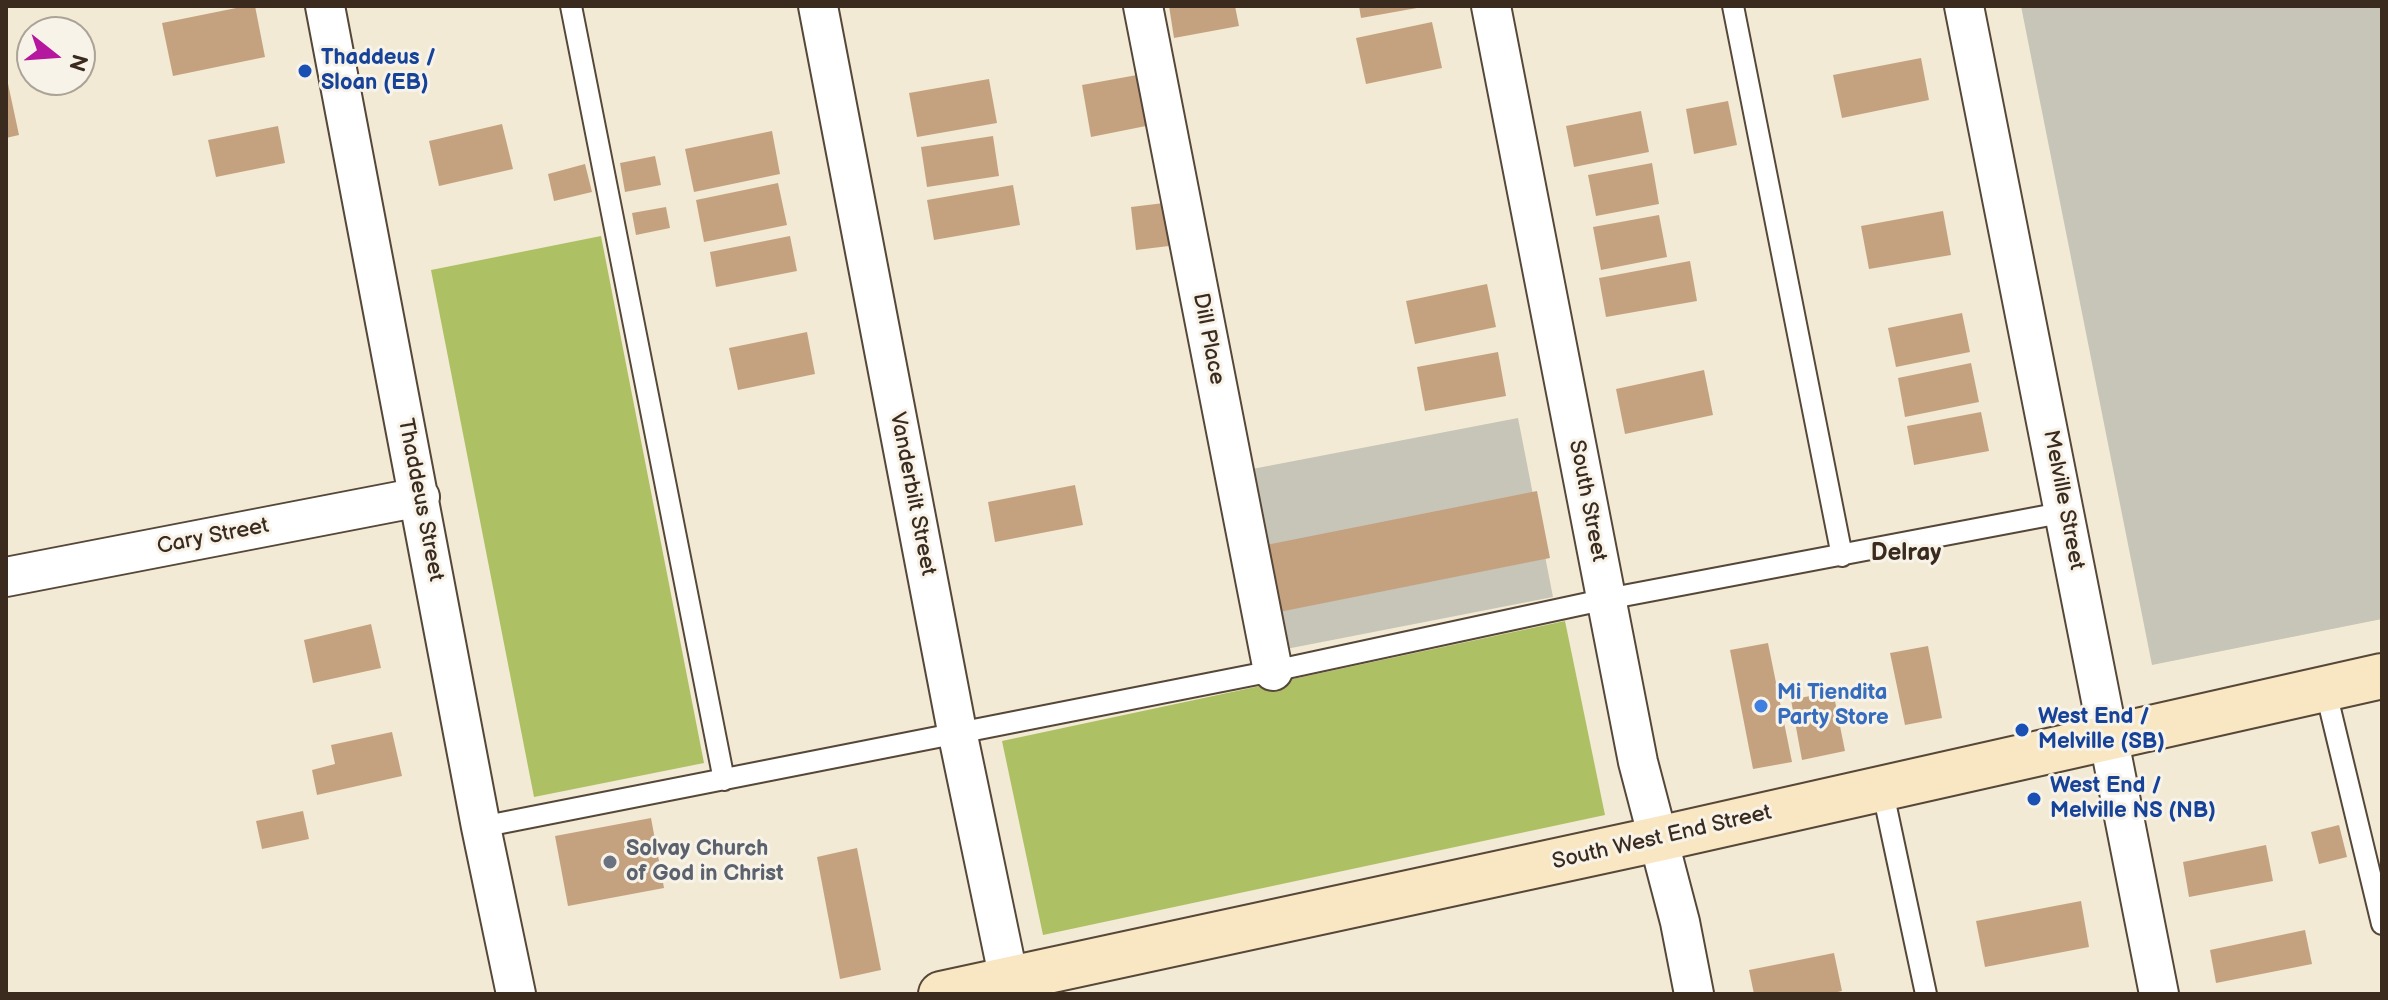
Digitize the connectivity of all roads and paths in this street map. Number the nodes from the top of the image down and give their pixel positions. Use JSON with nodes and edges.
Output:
{"nodes":[{"id":1,"x":325,"y":6,"type":"edge"},
{"id":2,"x":571,"y":6,"type":"edge"},
{"id":3,"x":818,"y":6,"type":"edge"},
{"id":4,"x":1143,"y":6,"type":"edge"},
{"id":5,"x":1491,"y":6,"type":"edge"},
{"id":6,"x":1733,"y":6,"type":"edge"},
{"id":7,"x":1964,"y":6,"type":"edge"},
{"id":8,"x":420,"y":497,"type":"junction"},
{"id":9,"x":2066,"y":512,"type":"junction"},
{"id":10,"x":1842,"y":556,"type":"junction"},
{"id":11,"x":6,"y":577,"type":"edge"},
{"id":12,"x":1607,"y":599,"type":"junction"},
{"id":13,"x":1273,"y":671,"type":"junction"},
{"id":14,"x":2382,"y":676,"type":"edge"},
{"id":15,"x":2325,"y":688,"type":"junction"},
{"id":16,"x":957,"y":731,"type":"junction"},
{"id":17,"x":2107,"y":736,"type":"junction"},
{"id":18,"x":724,"y":780,"type":"junction"},
{"id":19,"x":1882,"y":788,"type":"junction"},
{"id":20,"x":481,"y":827,"type":"junction"},
{"id":21,"x":1658,"y":839,"type":"junction"},
{"id":22,"x":2382,"y":924,"type":"edge"},
{"id":23,"x":1009,"y":980,"type":"junction"},
{"id":24,"x":516,"y":994,"type":"edge"},
{"id":25,"x":941,"y":994,"type":"edge"},
{"id":26,"x":1694,"y":994,"type":"edge"},
{"id":27,"x":1926,"y":994,"type":"edge"},
{"id":28,"x":2159,"y":994,"type":"edge"}],
"edges":[{"from":1,"to":8,"type":"street","name":"Thaddeus Street"},
{"from":2,"to":18,"type":"lane"},
{"from":3,"to":16,"type":"street","name":"Vanderbilt Street"},
{"from":4,"to":13,"type":"street","name":"Dill Place"},
{"from":5,"to":12,"type":"street","name":"South Street"},
{"from":6,"to":10,"type":"lane"},
{"from":7,"to":9,"type":"street","name":"Melville Street"},
{"from":8,"to":11,"type":"street","name":"Cary Street"},
{"from":8,"to":20,"type":"street","name":"Thaddeus Street"},
{"from":9,"to":10,"type":"lane"},
{"from":9,"to":17,"type":"street","name":"Melville Street"},
{"from":10,"to":12,"type":"lane"},
{"from":12,"to":13,"type":"lane"},
{"from":12,"to":21,"type":"street","name":"South Street"},
{"from":13,"to":16,"type":"lane"},
{"from":14,"to":15,"type":"street","name":"South West End Street"},
{"from":15,"to":17,"type":"street","name":"South West End Street"},
{"from":15,"to":22,"type":"lane"},
{"from":16,"to":18,"type":"lane"},
{"from":16,"to":23,"type":"street","name":"Vanderbilt Street"},
{"from":17,"to":19,"type":"street","name":"South West End Street"},
{"from":17,"to":28,"type":"street","name":"Melville Street"},
{"from":18,"to":20,"type":"lane"},
{"from":19,"to":21,"type":"street","name":"South West End Street"},
{"from":19,"to":27,"type":"lane"},
{"from":20,"to":24,"type":"street","name":"Thaddeus Street"},
{"from":21,"to":23,"type":"street","name":"South West End Street"},
{"from":21,"to":26,"type":"street","name":"South Street"},
{"from":23,"to":25,"type":"street","name":"South West End Street"}]}
